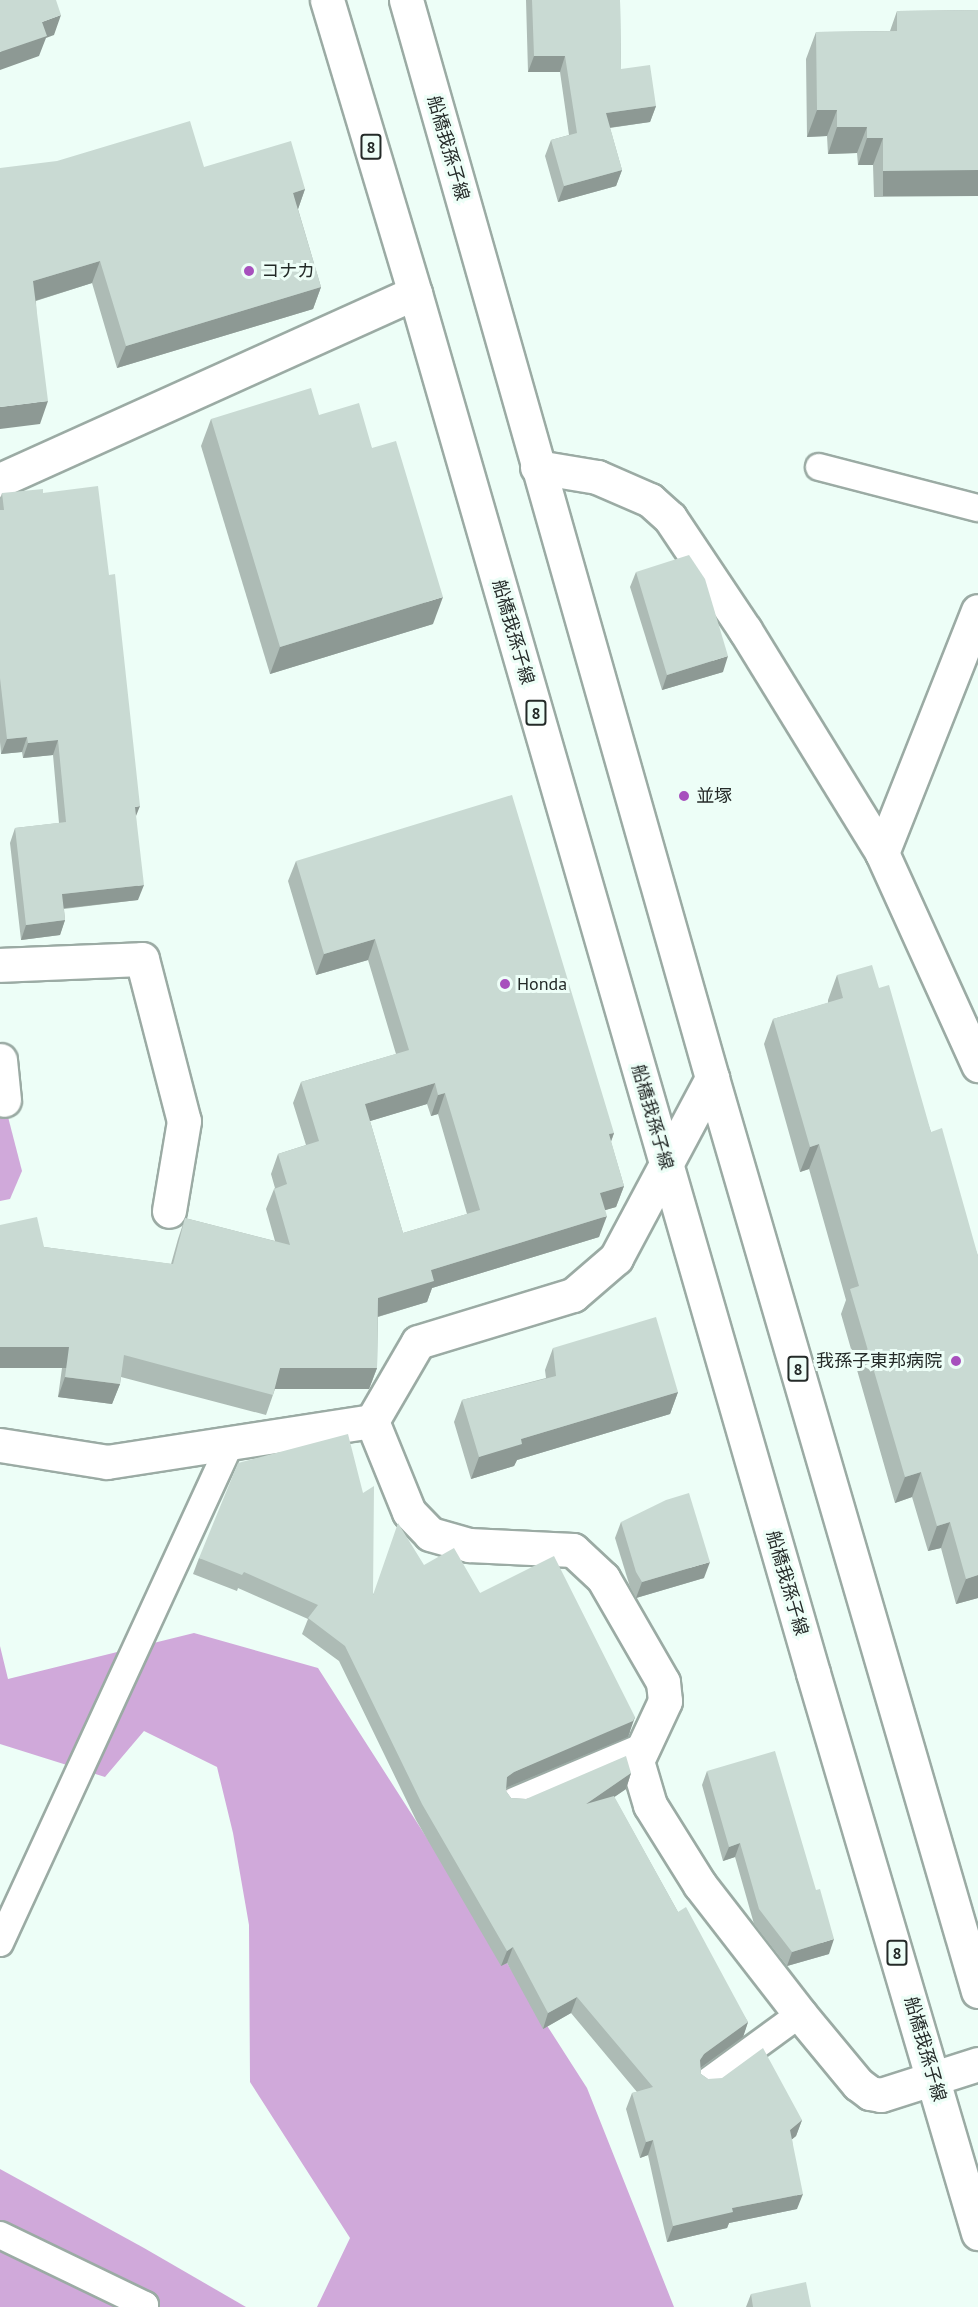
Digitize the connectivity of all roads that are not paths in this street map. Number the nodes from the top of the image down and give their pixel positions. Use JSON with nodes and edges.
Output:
{"nodes":[{"id":1,"x":327,"y":0,"type":"edge"},
{"id":2,"x":406,"y":0,"type":"edge"},
{"id":3,"x":415,"y":293,"type":"junction"},
{"id":4,"x":537,"y":467,"type":"junction"},
{"id":5,"x":819,"y":467,"type":"dead end"},
{"id":6,"x":0,"y":480,"type":"edge"},
{"id":7,"x":978,"y":508,"type":"edge"},
{"id":8,"x":978,"y":611,"type":"edge"},
{"id":9,"x":882,"y":853,"type":"junction"},
{"id":10,"x":0,"y":965,"type":"edge"},
{"id":11,"x":0,"y":1060,"type":"edge"},
{"id":12,"x":978,"y":1065,"type":"edge"},
{"id":13,"x":712,"y":1078,"type":"junction"},
{"id":14,"x":4,"y":1100,"type":"dead end"},
{"id":15,"x":666,"y":1164,"type":"junction"},
{"id":16,"x":169,"y":1211,"type":"dead end"},
{"id":17,"x":372,"y":1421,"type":"junction"},
{"id":18,"x":231,"y":1442,"type":"junction"},
{"id":19,"x":0,"y":1445,"type":"edge"},
{"id":20,"x":644,"y":1746,"type":"junction"},
{"id":21,"x":514,"y":1801,"type":"edge"},
{"id":22,"x":0,"y":1943,"type":"edge"},
{"id":23,"x":978,"y":1991,"type":"edge"},
{"id":24,"x":800,"y":2014,"type":"junction"},
{"id":25,"x":978,"y":2064,"type":"edge"},
{"id":26,"x":934,"y":2078,"type":"junction"},
{"id":27,"x":708,"y":2081,"type":"edge"},
{"id":28,"x":978,"y":2233,"type":"edge"},
{"id":29,"x":0,"y":2235,"type":"edge"},
{"id":30,"x":143,"y":2307,"type":"edge"}],
"edges":[{"from":1,"to":3,"type":"main road","name":"船橋我孫子線","number":"8"},
{"from":2,"to":4,"type":"main road","name":"船橋我孫子線","number":"8"},
{"from":3,"to":6,"type":"main road"},
{"from":3,"to":15,"type":"main road","name":"船橋我孫子線","number":"8"},
{"from":4,"to":9,"type":"main road"},
{"from":4,"to":13,"type":"main road","name":"船橋我孫子線","number":"8"},
{"from":5,"to":7,"type":"lane"},
{"from":8,"to":9,"type":"main road"},
{"from":9,"to":12,"type":"main road"},
{"from":10,"to":16,"type":"main road"},
{"from":11,"to":14,"type":"main road"},
{"from":13,"to":15,"type":"main road"},
{"from":13,"to":23,"type":"main road","name":"船橋我孫子線","number":"8"},
{"from":15,"to":17,"type":"main road"},
{"from":15,"to":26,"type":"main road","name":"船橋我孫子線","number":"8"},
{"from":17,"to":18,"type":"main road"},
{"from":17,"to":20,"type":"main road"},
{"from":18,"to":19,"type":"main road"},
{"from":18,"to":22,"type":"lane"},
{"from":20,"to":21,"type":"lane"},
{"from":20,"to":24,"type":"main road"},
{"from":24,"to":26,"type":"main road"},
{"from":24,"to":27,"type":"lane"},
{"from":25,"to":26,"type":"main road"},
{"from":26,"to":28,"type":"main road","name":"船橋我孫子線","number":"8"},
{"from":29,"to":30,"type":"lane"}]}
